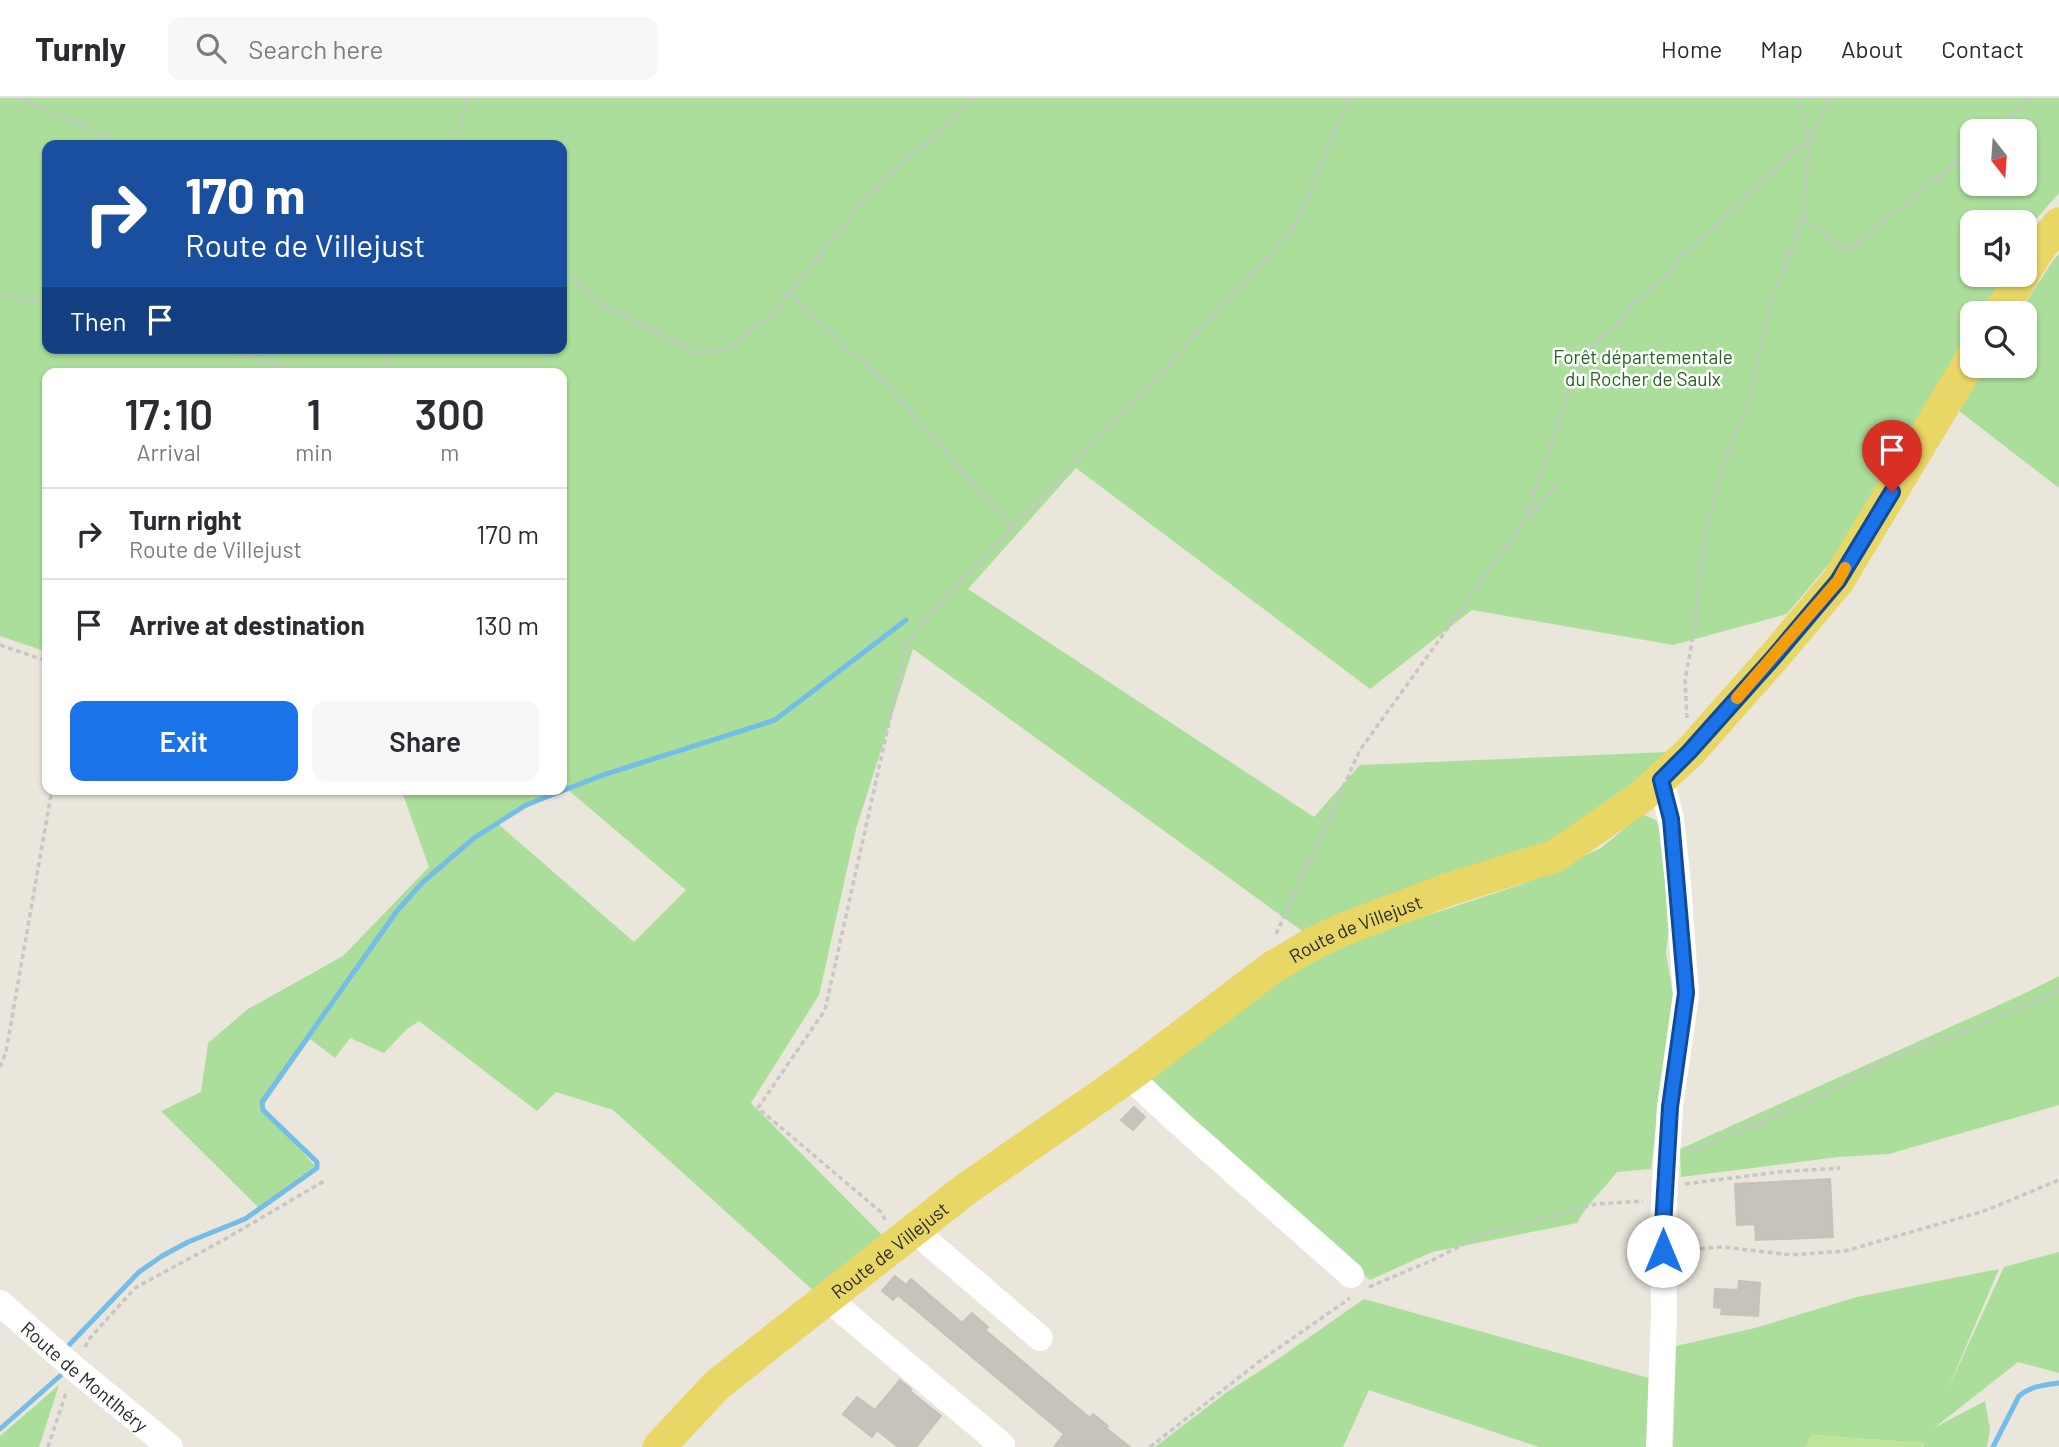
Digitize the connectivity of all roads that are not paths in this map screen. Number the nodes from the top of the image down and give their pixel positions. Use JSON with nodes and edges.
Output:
{"nodes":[{"id":1,"x":2059,"y":224,"type":"edge"},
{"id":2,"x":2037,"y":252,"type":"edge"},
{"id":3,"x":1960,"y":378,"type":"edge"},
{"id":4,"x":1661,"y":780,"type":"junction"},
{"id":5,"x":1129,"y":1076,"type":"junction"},
{"id":6,"x":906,"y":1236,"type":"junction"},
{"id":7,"x":1351,"y":1275,"type":"dead end"},
{"id":8,"x":828,"y":1299,"type":"junction"},
{"id":9,"x":0,"y":1303,"type":"edge"},
{"id":10,"x":1040,"y":1338,"type":"dead end"},
{"id":11,"x":1002,"y":1445,"type":"dead end"},
{"id":12,"x":170,"y":1447,"type":"edge"},
{"id":13,"x":660,"y":1447,"type":"edge"},
{"id":14,"x":1659,"y":1447,"type":"edge"}],
"edges":[{"from":1,"to":2,"type":"main road"},
{"from":3,"to":4,"type":"main road","name":"Route de Villejust"},
{"from":4,"to":5,"type":"main road","name":"Route de Villejust"},
{"from":4,"to":14,"type":"street"},
{"from":5,"to":6,"type":"main road","name":"Route de Villejust"},
{"from":5,"to":7,"type":"street"},
{"from":6,"to":8,"type":"main road","name":"Route de Villejust"},
{"from":6,"to":10,"type":"street"},
{"from":8,"to":11,"type":"street"},
{"from":8,"to":13,"type":"main road","name":"Route de Villejust"},
{"from":9,"to":12,"type":"street","name":"Route de Montlhéry"}]}
